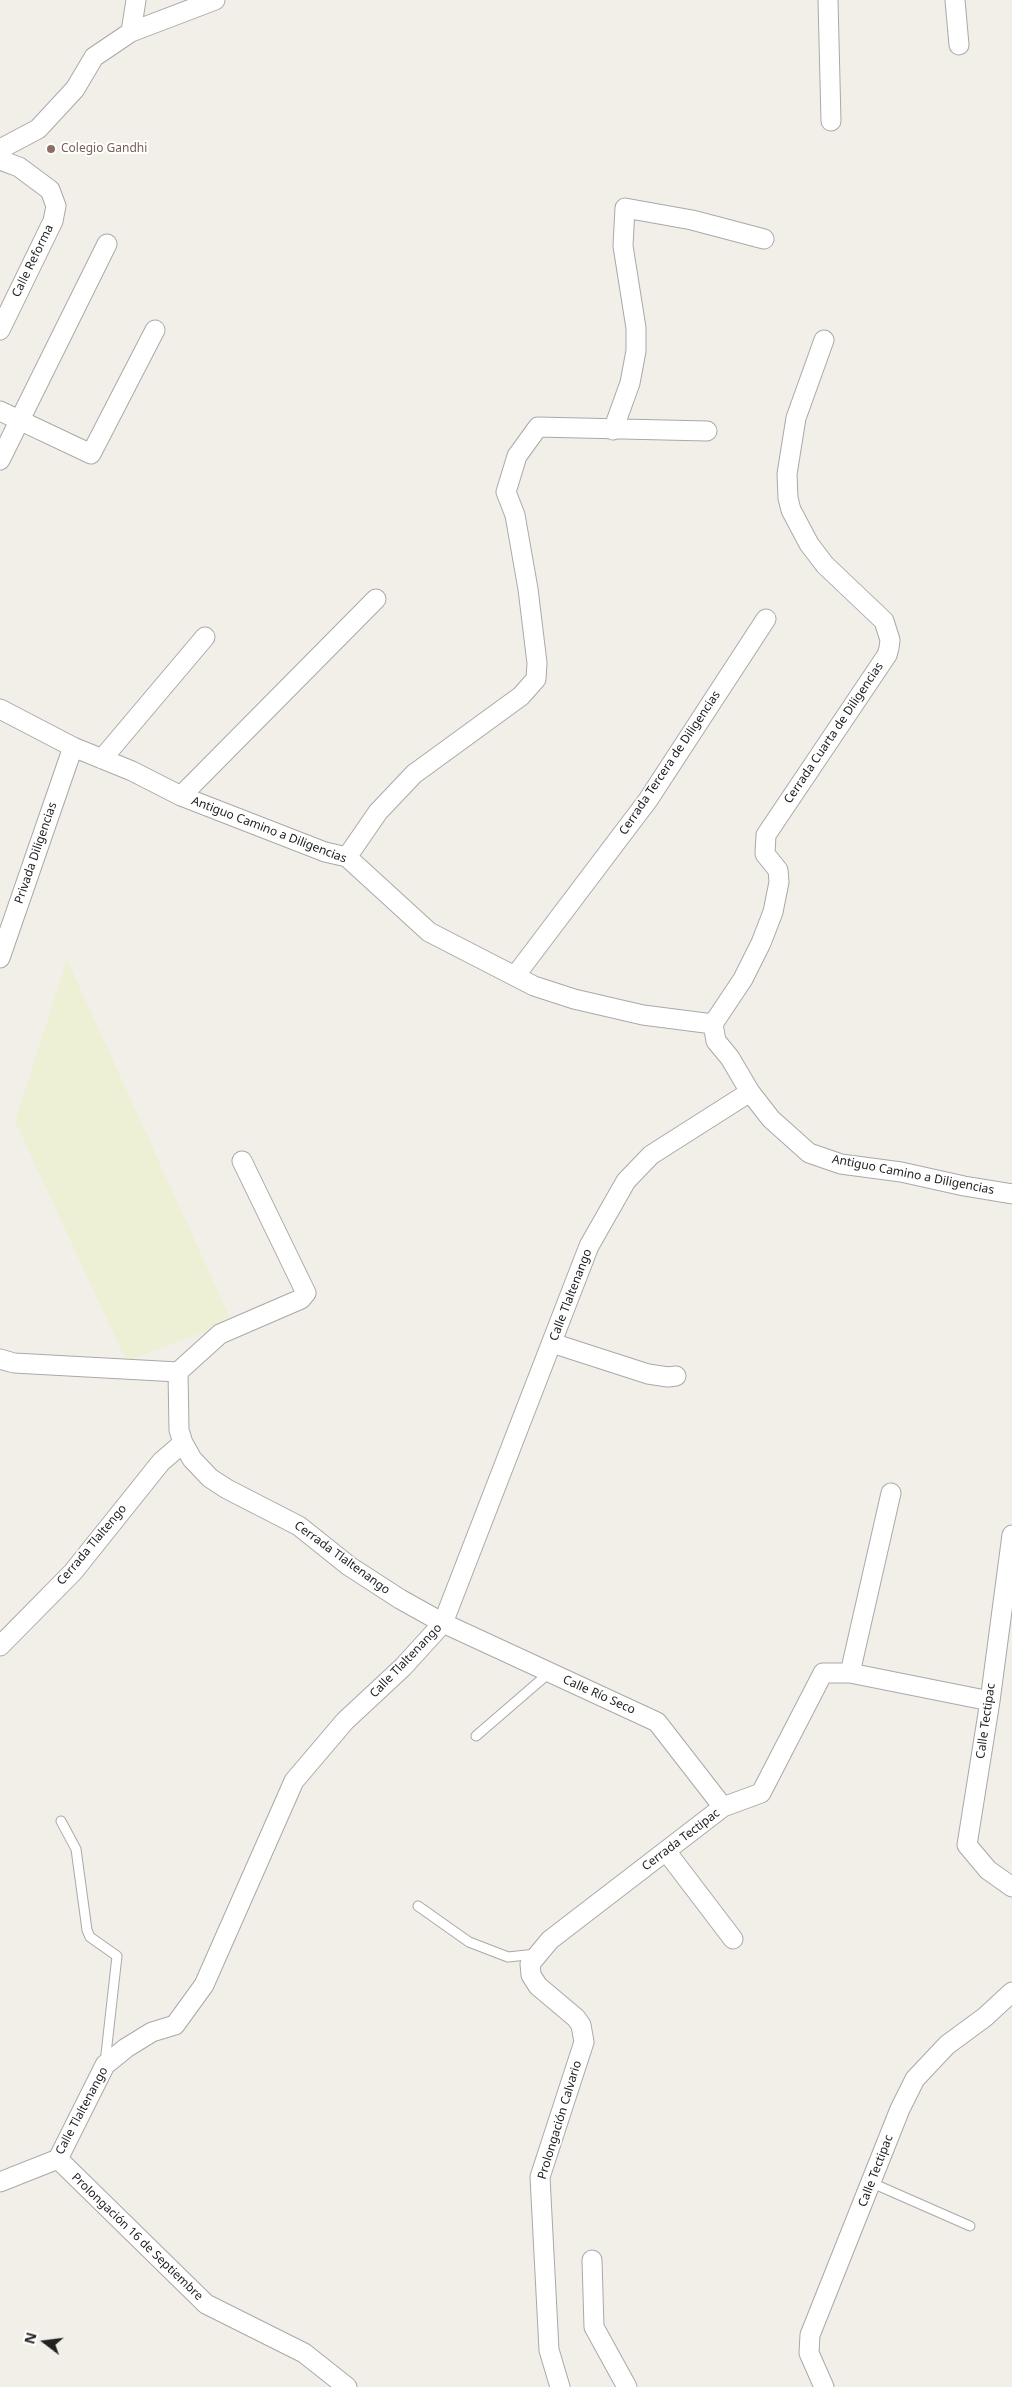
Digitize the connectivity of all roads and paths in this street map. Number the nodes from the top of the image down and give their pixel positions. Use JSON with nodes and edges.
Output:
{"nodes":[{"id":1,"x":136,"y":0,"type":"edge"},
{"id":2,"x":215,"y":0,"type":"edge"},
{"id":3,"x":828,"y":0,"type":"edge"},
{"id":4,"x":954,"y":0,"type":"edge"},
{"id":5,"x":131,"y":32,"type":"junction"},
{"id":6,"x":958,"y":45,"type":"dead end"},
{"id":7,"x":831,"y":121,"type":"dead end"},
{"id":8,"x":0,"y":149,"type":"edge"},
{"id":9,"x":0,"y":160,"type":"edge"},
{"id":10,"x":764,"y":239,"type":"dead end"},
{"id":11,"x":107,"y":244,"type":"dead end"},
{"id":12,"x":0,"y":330,"type":"edge"},
{"id":13,"x":155,"y":330,"type":"dead end"},
{"id":14,"x":824,"y":340,"type":"dead end"},
{"id":15,"x":0,"y":410,"type":"edge"},
{"id":16,"x":20,"y":420,"type":"junction"},
{"id":17,"x":612,"y":430,"type":"junction"},
{"id":18,"x":707,"y":431,"type":"dead end"},
{"id":19,"x":0,"y":460,"type":"edge"},
{"id":20,"x":376,"y":599,"type":"dead end"},
{"id":21,"x":766,"y":619,"type":"dead end"},
{"id":22,"x":205,"y":637,"type":"dead end"},
{"id":23,"x":0,"y":709,"type":"edge"},
{"id":24,"x":73,"y":748,"type":"junction"},
{"id":25,"x":102,"y":759,"type":"junction"},
{"id":26,"x":181,"y":796,"type":"junction"},
{"id":27,"x":347,"y":857,"type":"junction"},
{"id":28,"x":0,"y":958,"type":"edge"},
{"id":29,"x":515,"y":976,"type":"junction"},
{"id":30,"x":713,"y":1024,"type":"junction"},
{"id":31,"x":750,"y":1092,"type":"junction"},
{"id":32,"x":242,"y":1161,"type":"dead end"},
{"id":33,"x":1012,"y":1194,"type":"edge"},
{"id":34,"x":552,"y":1343,"type":"junction"},
{"id":35,"x":0,"y":1360,"type":"edge"},
{"id":36,"x":178,"y":1372,"type":"junction"},
{"id":37,"x":676,"y":1376,"type":"dead end"},
{"id":38,"x":183,"y":1443,"type":"junction"},
{"id":39,"x":891,"y":1494,"type":"dead end"},
{"id":40,"x":1012,"y":1535,"type":"edge"},
{"id":41,"x":443,"y":1623,"type":"junction"},
{"id":42,"x":0,"y":1646,"type":"edge"},
{"id":43,"x":549,"y":1673,"type":"junction"},
{"id":44,"x":850,"y":1674,"type":"junction"},
{"id":45,"x":990,"y":1700,"type":"junction"},
{"id":46,"x":476,"y":1736,"type":"dead end"},
{"id":47,"x":723,"y":1808,"type":"junction"},
{"id":48,"x":61,"y":1821,"type":"dead end"},
{"id":49,"x":666,"y":1851,"type":"junction"},
{"id":50,"x":1012,"y":1887,"type":"edge"},
{"id":51,"x":418,"y":1906,"type":"dead end"},
{"id":52,"x":733,"y":1939,"type":"dead end"},
{"id":53,"x":533,"y":1959,"type":"junction"},
{"id":54,"x":1012,"y":1992,"type":"edge"},
{"id":55,"x":105,"y":2065,"type":"junction"},
{"id":56,"x":58,"y":2159,"type":"junction"},
{"id":57,"x":0,"y":2182,"type":"edge"},
{"id":58,"x":872,"y":2183,"type":"junction"},
{"id":59,"x":970,"y":2226,"type":"dead end"},
{"id":60,"x":592,"y":2260,"type":"dead end"},
{"id":61,"x":347,"y":2387,"type":"edge"},
{"id":62,"x":560,"y":2387,"type":"edge"},
{"id":63,"x":627,"y":2387,"type":"edge"},
{"id":64,"x":824,"y":2387,"type":"edge"}],
"edges":[{"from":1,"to":5,"type":"street"},
{"from":2,"to":5,"type":"street"},
{"from":3,"to":7,"type":"street"},
{"from":4,"to":6,"type":"street"},
{"from":5,"to":8,"type":"street"},
{"from":9,"to":12,"type":"street","name":"Calle Reforma"},
{"from":10,"to":17,"type":"street"},
{"from":11,"to":16,"type":"street"},
{"from":13,"to":16,"type":"street"},
{"from":14,"to":30,"type":"street","name":"Cerrada Cuarta de Diligencias"},
{"from":15,"to":16,"type":"street"},
{"from":16,"to":19,"type":"street"},
{"from":17,"to":18,"type":"street"},
{"from":17,"to":27,"type":"street"},
{"from":20,"to":26,"type":"street"},
{"from":21,"to":29,"type":"street","name":"Cerrada Tercera de Diligencias"},
{"from":22,"to":25,"type":"street"},
{"from":23,"to":24,"type":"street","name":"Antiguo Camino a Diligencias"},
{"from":24,"to":25,"type":"street","name":"Antiguo Camino a Diligencias"},
{"from":24,"to":28,"type":"street","name":"Privada Diligencias"},
{"from":25,"to":26,"type":"street","name":"Antiguo Camino a Diligencias"},
{"from":26,"to":27,"type":"street","name":"Antiguo Camino a Diligencias"},
{"from":27,"to":29,"type":"street","name":"Antiguo Camino a Diligencias"},
{"from":29,"to":30,"type":"street","name":"Antiguo Camino a Diligencias"},
{"from":30,"to":31,"type":"street","name":"Antiguo Camino a Diligencias"},
{"from":31,"to":33,"type":"street","name":"Antiguo Camino a Diligencias"},
{"from":31,"to":34,"type":"street","name":"Calle Tlaltenango"},
{"from":32,"to":36,"type":"street"},
{"from":34,"to":37,"type":"street"},
{"from":34,"to":41,"type":"street","name":"Calle Tlaltenango"},
{"from":35,"to":36,"type":"street"},
{"from":36,"to":38,"type":"street","name":"Cerrada Tlaltenango"},
{"from":38,"to":41,"type":"street","name":"Cerrada Tlaltenango"},
{"from":38,"to":42,"type":"street","name":"Cerrada Tlaltengo"},
{"from":39,"to":44,"type":"street"},
{"from":40,"to":45,"type":"street","name":"Calle Tectipac"},
{"from":41,"to":43,"type":"street","name":"Calle Río Seco"},
{"from":41,"to":55,"type":"street","name":"Calle Tlaltenango"},
{"from":43,"to":46,"type":"lane"},
{"from":43,"to":47,"type":"street","name":"Calle Río Seco"},
{"from":44,"to":45,"type":"street","name":"Cerrada Tectipac"},
{"from":44,"to":47,"type":"street","name":"Cerrada Tectipac"},
{"from":45,"to":50,"type":"street","name":"Calle Tectipac"},
{"from":47,"to":49,"type":"street","name":"Cerrada Tectipac"},
{"from":48,"to":55,"type":"lane"},
{"from":49,"to":52,"type":"street"},
{"from":49,"to":53,"type":"street","name":"Cerrada Tectipac"},
{"from":51,"to":53,"type":"lane"},
{"from":53,"to":62,"type":"street","name":"Prolongación Calvario"},
{"from":54,"to":58,"type":"street","name":"Calle Tectipac"},
{"from":55,"to":56,"type":"street","name":"Calle Tlaltenango"},
{"from":56,"to":57,"type":"street","name":"Calle Tlaltenango"},
{"from":56,"to":61,"type":"street","name":"Prolongación 16 de Septiembre"},
{"from":58,"to":59,"type":"lane"},
{"from":58,"to":64,"type":"street","name":"Calle Tectipac"},
{"from":60,"to":63,"type":"street"}]}
